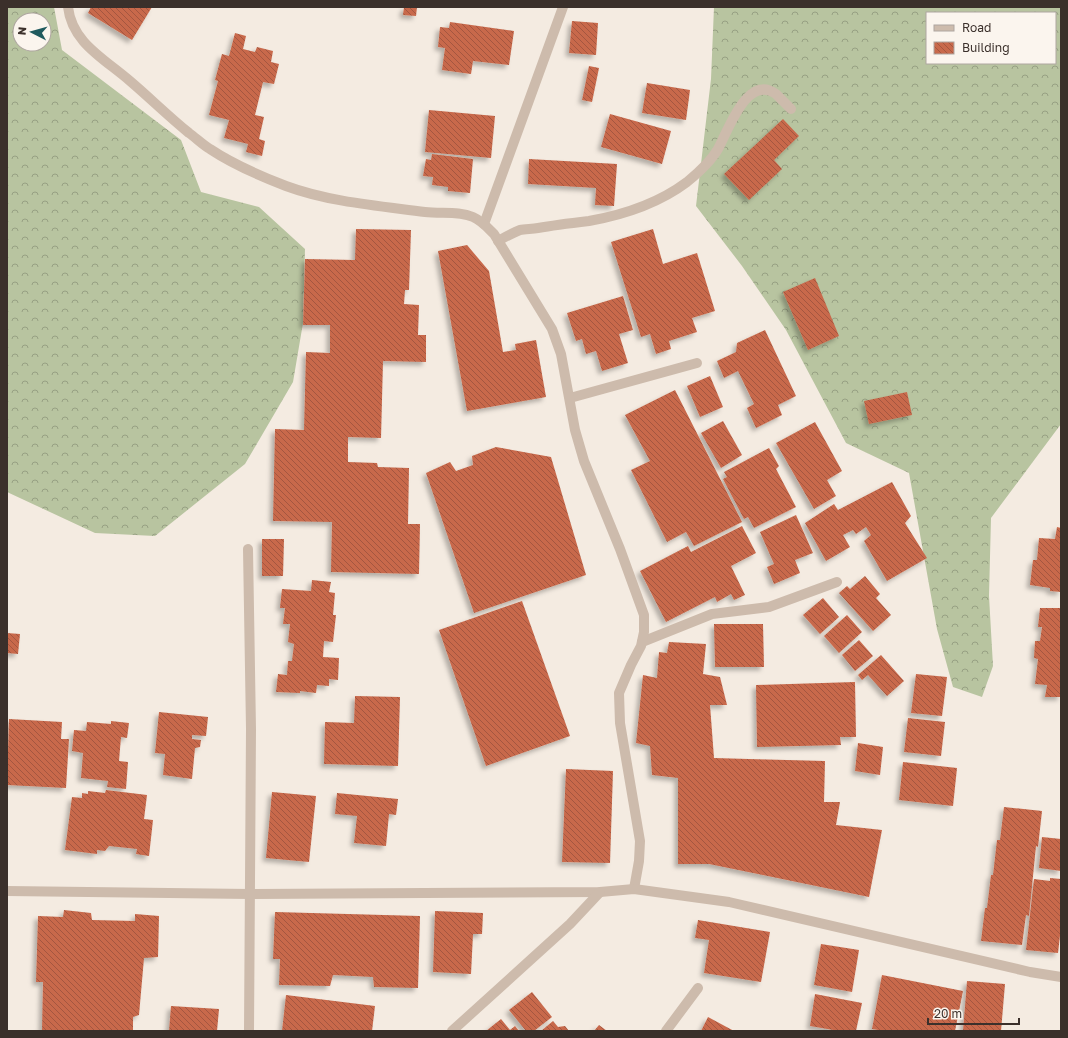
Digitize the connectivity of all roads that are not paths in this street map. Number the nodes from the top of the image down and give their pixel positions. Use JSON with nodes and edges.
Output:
{"nodes":[{"id":1,"x":68,"y":7,"type":"edge"},
{"id":2,"x":563,"y":7,"type":"edge"},
{"id":3,"x":791,"y":109,"type":"dead end"},
{"id":4,"x":484,"y":224,"type":"junction"},
{"id":5,"x":498,"y":241,"type":"junction"},
{"id":6,"x":697,"y":363,"type":"dead end"},
{"id":7,"x":570,"y":398,"type":"junction"},
{"id":8,"x":248,"y":549,"type":"dead end"},
{"id":9,"x":837,"y":582,"type":"dead end"},
{"id":10,"x":642,"y":642,"type":"junction"},
{"id":11,"x":634,"y":889,"type":"junction"},
{"id":12,"x":7,"y":891,"type":"edge"},
{"id":13,"x":600,"y":892,"type":"junction"},
{"id":14,"x":250,"y":894,"type":"junction"},
{"id":15,"x":1061,"y":977,"type":"edge"},
{"id":16,"x":698,"y":988,"type":"dead end"},
{"id":17,"x":249,"y":1031,"type":"edge"},
{"id":18,"x":452,"y":1031,"type":"edge"},
{"id":19,"x":666,"y":1031,"type":"edge"}],
"edges":[{"from":1,"to":4,"type":"street"},
{"from":2,"to":4,"type":"street"},
{"from":3,"to":5,"type":"street"},
{"from":4,"to":5,"type":"street"},
{"from":5,"to":7,"type":"street"},
{"from":6,"to":7,"type":"street"},
{"from":7,"to":10,"type":"street"},
{"from":8,"to":14,"type":"street"},
{"from":9,"to":10,"type":"street"},
{"from":10,"to":11,"type":"street"},
{"from":11,"to":13,"type":"street"},
{"from":11,"to":15,"type":"street"},
{"from":12,"to":14,"type":"street"},
{"from":13,"to":14,"type":"street"},
{"from":13,"to":18,"type":"street"},
{"from":14,"to":17,"type":"street"},
{"from":16,"to":19,"type":"street"}]}
